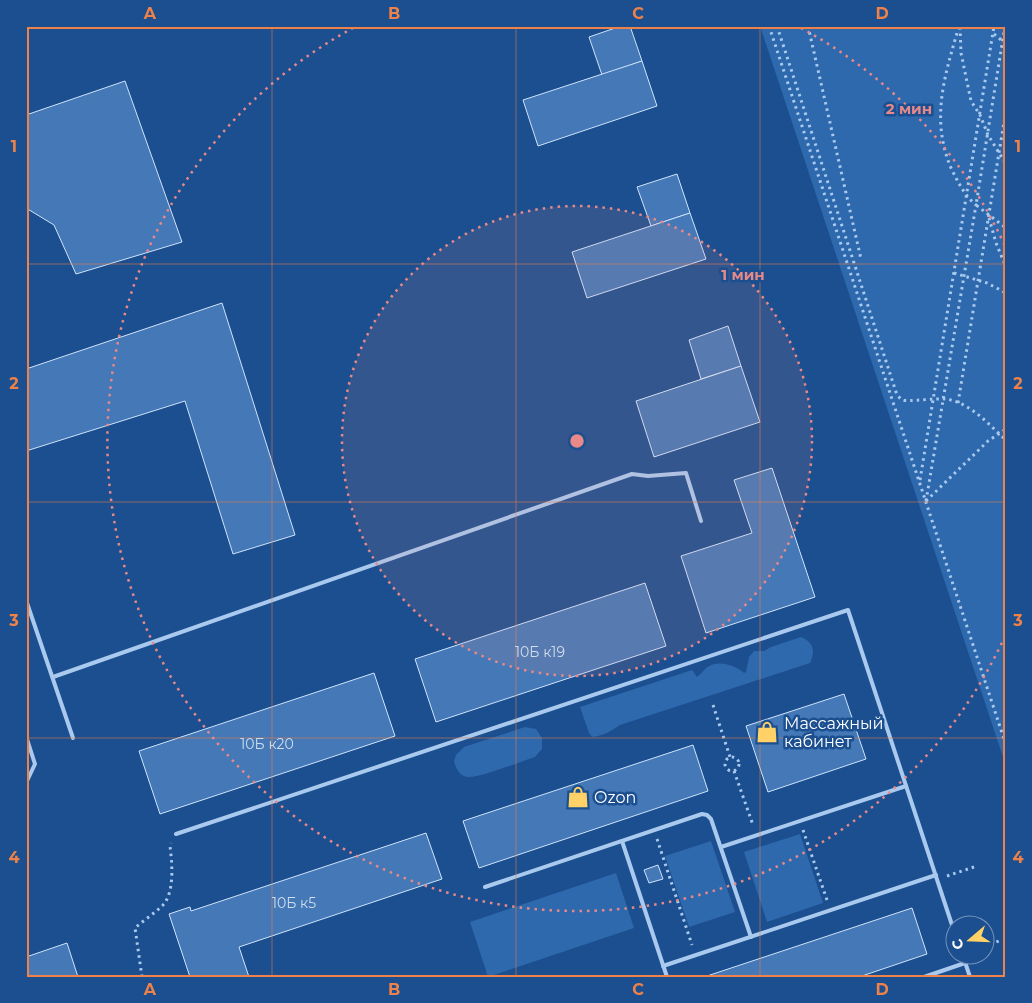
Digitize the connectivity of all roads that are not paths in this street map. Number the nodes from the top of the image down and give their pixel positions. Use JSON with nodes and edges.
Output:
{"nodes":[{"id":1,"x":702,"y":522,"type":"dead end"},
{"id":2,"x":26,"y":600,"type":"edge"},
{"id":3,"x":53,"y":677,"type":"junction"},
{"id":4,"x":26,"y":736,"type":"edge"},
{"id":5,"x":73,"y":738,"type":"dead end"},
{"id":6,"x":26,"y":783,"type":"edge"},
{"id":7,"x":906,"y":786,"type":"junction"},
{"id":8,"x":176,"y":834,"type":"road end"},
{"id":9,"x":622,"y":841,"type":"junction"},
{"id":10,"x":721,"y":847,"type":"junction"},
{"id":11,"x":936,"y":877,"type":"junction"},
{"id":12,"x":485,"y":886,"type":"dead end"},
{"id":13,"x":949,"y":916,"type":"edge"},
{"id":14,"x":750,"y":937,"type":"junction"},
{"id":15,"x":664,"y":966,"type":"junction"},
{"id":16,"x":956,"y":966,"type":"edge"},
{"id":17,"x":667,"y":977,"type":"edge"},
{"id":18,"x":924,"y":977,"type":"edge"}],
"edges":[{"from":1,"to":3,"type":"lane"},
{"from":2,"to":3,"type":"lane"},
{"from":3,"to":5,"type":"lane"},
{"from":4,"to":6,"type":"lane"},
{"from":7,"to":8,"type":"lane"},
{"from":7,"to":10,"type":"lane"},
{"from":7,"to":11,"type":"lane"},
{"from":9,"to":10,"type":"lane"},
{"from":9,"to":12,"type":"lane"},
{"from":9,"to":15,"type":"lane"},
{"from":10,"to":14,"type":"lane"},
{"from":11,"to":13,"type":"lane"},
{"from":11,"to":14,"type":"lane"},
{"from":14,"to":15,"type":"lane"},
{"from":15,"to":17,"type":"lane"},
{"from":16,"to":18,"type":"lane"}]}
